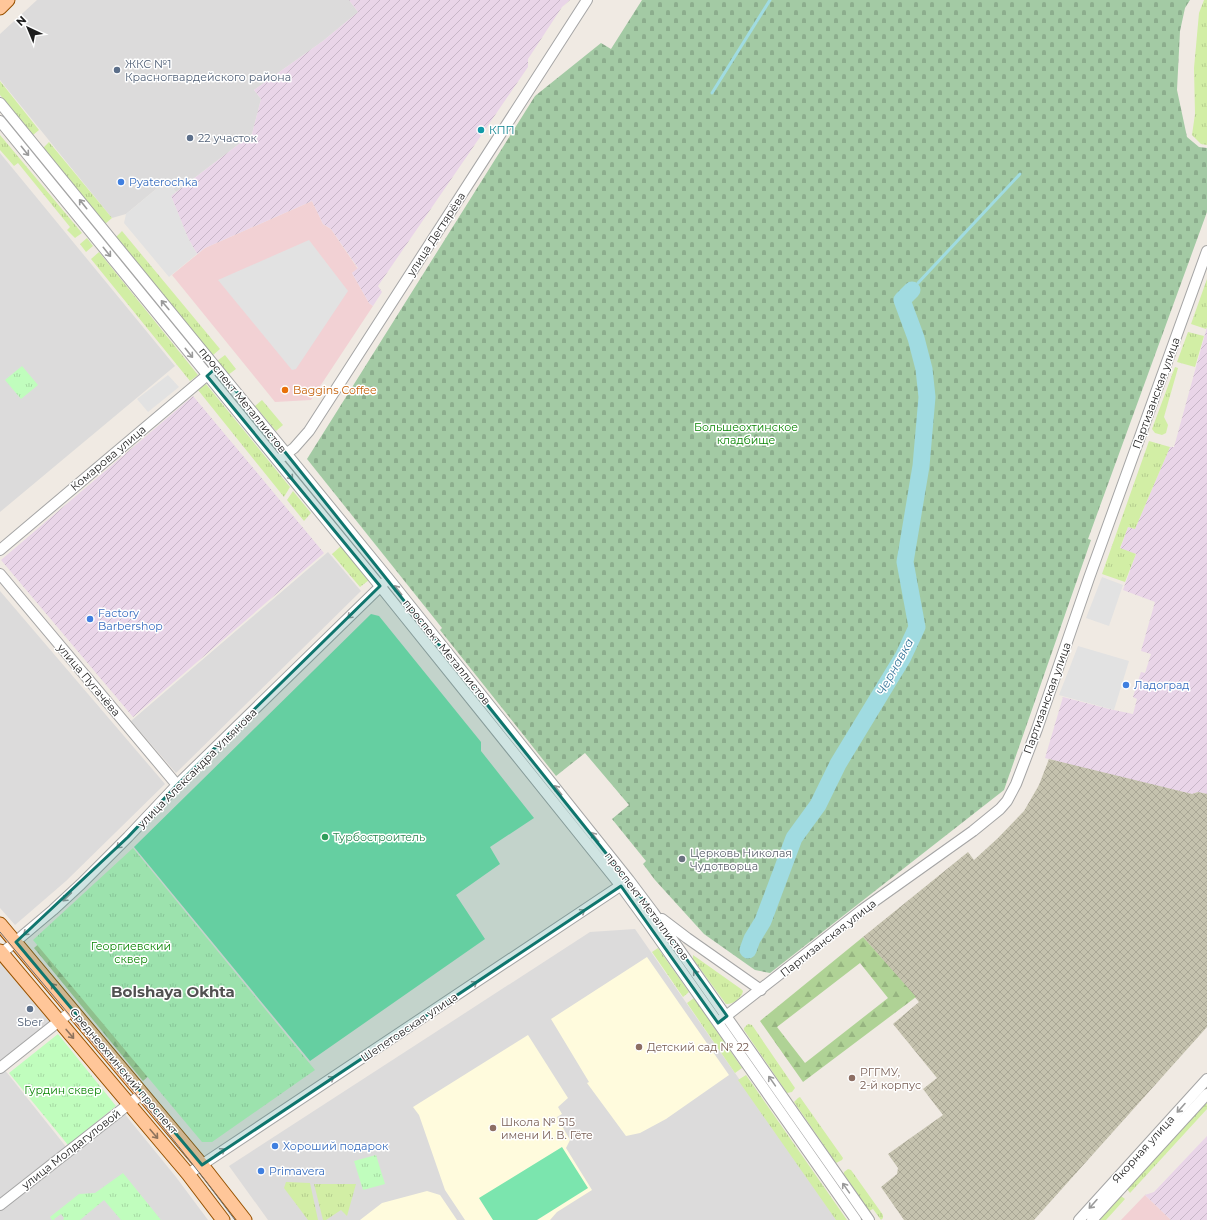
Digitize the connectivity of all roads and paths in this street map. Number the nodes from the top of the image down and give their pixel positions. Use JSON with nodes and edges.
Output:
{"nodes":[{"id":1,"x":8,"y":0,"type":"edge"},
{"id":2,"x":587,"y":0,"type":"edge"},
{"id":3,"x":0,"y":8,"type":"edge"},
{"id":4,"x":0,"y":103,"type":"edge"},
{"id":5,"x":0,"y":121,"type":"edge"},
{"id":6,"x":1207,"y":250,"type":"edge"},
{"id":7,"x":217,"y":367,"type":"junction"},
{"id":8,"x":207,"y":376,"type":"junction"},
{"id":9,"x":287,"y":454,"type":"junction"},
{"id":10,"x":277,"y":461,"type":"junction"},
{"id":11,"x":0,"y":550,"type":"edge"},
{"id":12,"x":0,"y":574,"type":"edge"},
{"id":13,"x":388,"y":578,"type":"junction"},
{"id":14,"x":380,"y":586,"type":"junction"},
{"id":15,"x":177,"y":785,"type":"junction"},
{"id":16,"x":625,"y":883,"type":"junction"},
{"id":17,"x":653,"y":912,"type":"junction"},
{"id":18,"x":0,"y":924,"type":"edge"},
{"id":19,"x":16,"y":942,"type":"junction"},
{"id":20,"x":1,"y":952,"type":"edge"},
{"id":21,"x":761,"y":990,"type":"junction"},
{"id":22,"x":73,"y":1010,"type":"junction"},
{"id":23,"x":727,"y":1016,"type":"junction"},
{"id":24,"x":59,"y":1021,"type":"junction"},
{"id":25,"x":718,"y":1023,"type":"junction"},
{"id":26,"x":0,"y":1068,"type":"edge"},
{"id":27,"x":1207,"y":1079,"type":"edge"},
{"id":28,"x":143,"y":1093,"type":"junction"},
{"id":29,"x":1207,"y":1094,"type":"edge"},
{"id":30,"x":129,"y":1104,"type":"junction"},
{"id":31,"x":202,"y":1165,"type":"junction"},
{"id":32,"x":188,"y":1174,"type":"junction"},
{"id":33,"x":0,"y":1205,"type":"edge"},
{"id":34,"x":223,"y":1220,"type":"edge"},
{"id":35,"x":245,"y":1220,"type":"edge"},
{"id":36,"x":856,"y":1220,"type":"edge"},
{"id":37,"x":869,"y":1220,"type":"edge"},
{"id":38,"x":1079,"y":1220,"type":"edge"},
{"id":39,"x":1092,"y":1220,"type":"edge"}],
"edges":[{"from":1,"to":3,"type":"main road"},
{"from":2,"to":9,"type":"street","name":"улица Дегтярёва"},
{"from":7,"to":4,"type":"street","name":"проспект Металлистов","one_way":true},
{"from":5,"to":8,"type":"street","name":"проспект Металлистов","one_way":true},
{"from":6,"to":21,"type":"street","name":"Партизанская улица"},
{"from":7,"to":8,"type":"street","name":"Комарова улица"},
{"from":7,"to":9,"type":"street","name":"проспект Металлистов"},
{"from":8,"to":10,"type":"street","name":"проспект Металлистов"},
{"from":8,"to":11,"type":"street","name":"Комарова улица"},
{"from":9,"to":10,"type":"street","name":"улица Дегтярёва"},
{"from":9,"to":13,"type":"street","name":"проспект Металлистов"},
{"from":10,"to":14,"type":"street","name":"проспект Металлистов","one_way":true},
{"from":12,"to":15,"type":"street","name":"улица Пугачёва"},
{"from":13,"to":14,"type":"street","name":"улица Александра Ульянова"},
{"from":16,"to":13,"type":"street","name":"проспект Металлистов","one_way":true},
{"from":14,"to":15,"type":"street","name":"улица Александра Ульянова","one_way":true},
{"from":14,"to":16,"type":"street","name":"проспект Металлистов"},
{"from":15,"to":19,"type":"street","name":"улица Александра Ульянова","one_way":true},
{"from":16,"to":17,"type":"street","name":"проспект Металлистов"},
{"from":16,"to":25,"type":"street","name":"проспект Металлистов"},
{"from":31,"to":16,"type":"street","name":"Шепетовская улица","one_way":true},
{"from":17,"to":21,"type":"street"},
{"from":23,"to":17,"type":"street","name":"проспект Металлистов","one_way":true},
{"from":18,"to":19,"type":"main road","name":"Среднеохтинский проспект"},
{"from":19,"to":20,"type":"street","name":"улица Александра Ульянова"},
{"from":22,"to":19,"type":"main road","name":"Среднеохтинский проспект","one_way":true},
{"from":20,"to":24,"type":"main road","name":"Среднеохтинский проспект"},
{"from":21,"to":23,"type":"street","name":"Партизанская улица"},
{"from":22,"to":24,"type":"street"},
{"from":22,"to":28,"type":"main road","name":"Среднеохтинский проспект"},
{"from":23,"to":25,"type":"street","name":"Партизанская улица"},
{"from":37,"to":23,"type":"street","name":"проспект Металлистов","one_way":true},
{"from":24,"to":26,"type":"street"},
{"from":24,"to":30,"type":"main road","name":"Среднеохтинский проспект","one_way":true},
{"from":25,"to":36,"type":"street","name":"проспект Металлистов"},
{"from":27,"to":38,"type":"street","name":"Якорная улица","one_way":true},
{"from":28,"to":30,"type":"street","name":"улица Молдагуловой"},
{"from":28,"to":31,"type":"main road","name":"Среднеохтинский проспект"},
{"from":29,"to":39,"type":"street","name":"Якорная улица"},
{"from":30,"to":32,"type":"main road","name":"Среднеохтинский проспект","one_way":true},
{"from":30,"to":33,"type":"street","name":"улица Молдагуловой"},
{"from":31,"to":32,"type":"street","name":"Шепетовская улица"},
{"from":31,"to":35,"type":"main road","name":"Среднеохтинский проспект"},
{"from":32,"to":34,"type":"main road","name":"Среднеохтинский проспект"}]}
